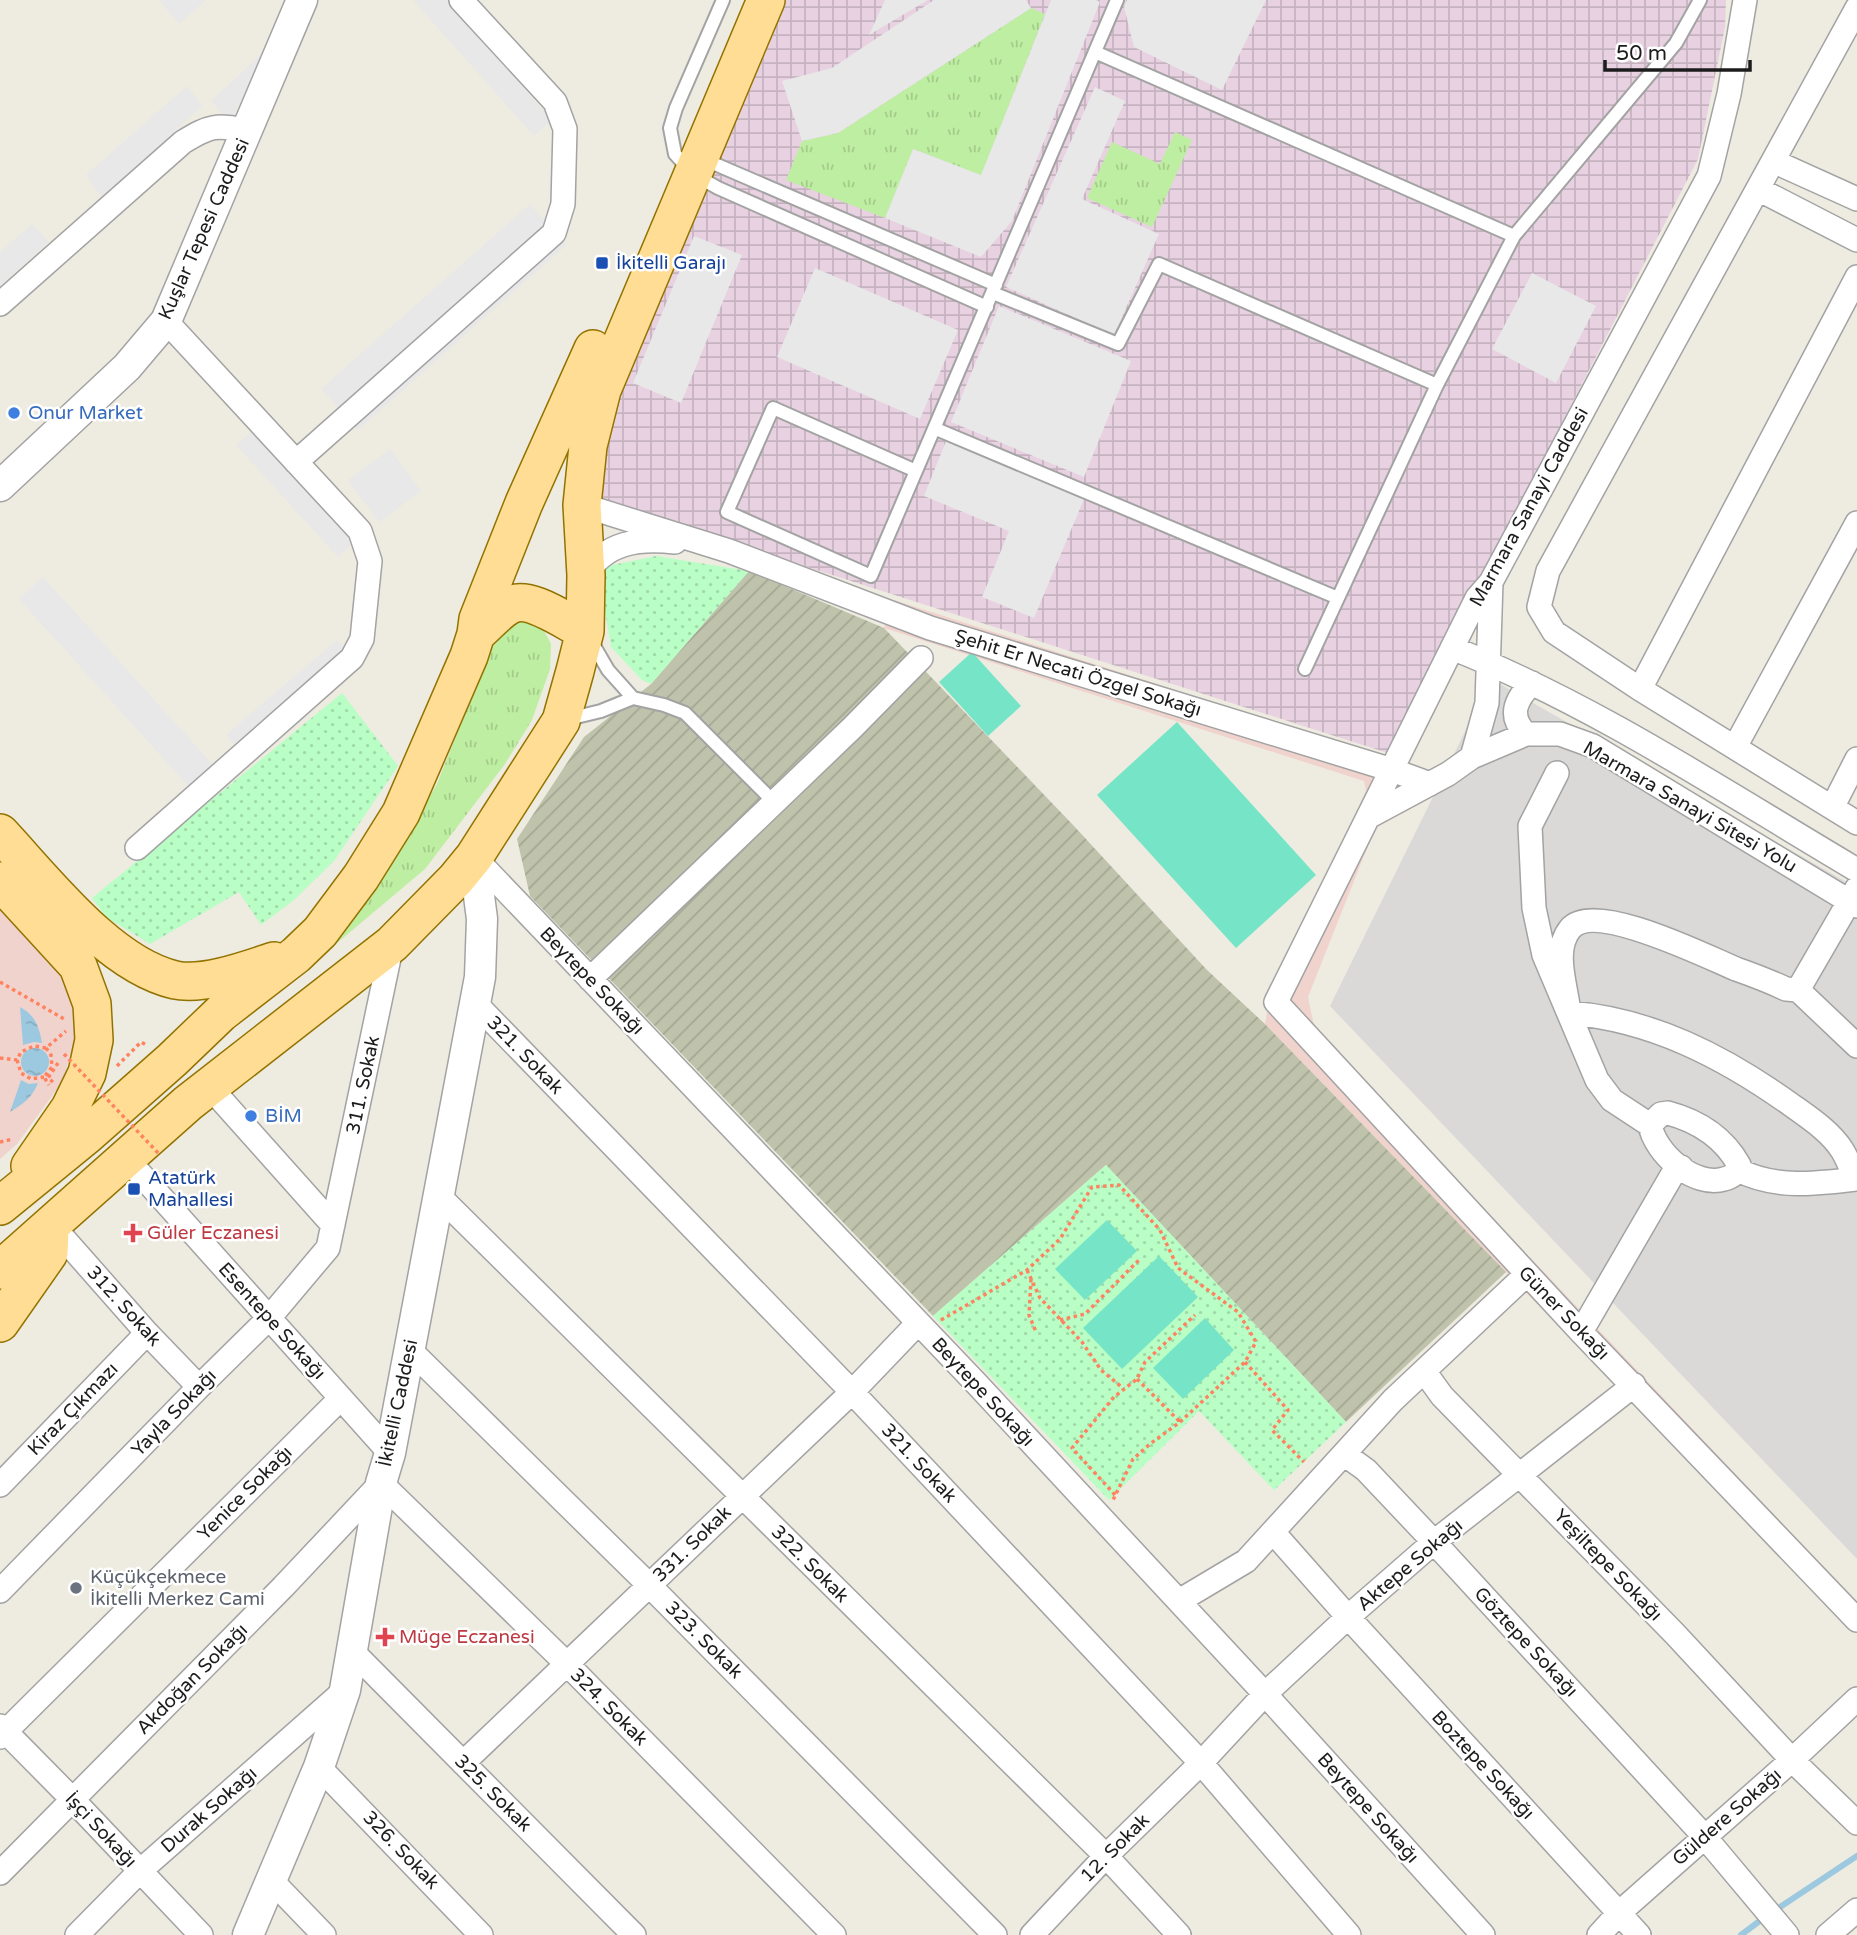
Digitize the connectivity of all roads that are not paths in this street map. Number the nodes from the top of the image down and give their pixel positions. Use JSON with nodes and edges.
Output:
{"nodes":[{"id":1,"x":302,"y":0,"type":"edge"},
{"id":2,"x":461,"y":0,"type":"edge"},
{"id":3,"x":723,"y":0,"type":"edge"},
{"id":4,"x":742,"y":0,"type":"edge"},
{"id":5,"x":766,"y":0,"type":"edge"},
{"id":6,"x":1117,"y":0,"type":"edge"},
{"id":7,"x":1700,"y":0,"type":"edge"},
{"id":8,"x":1745,"y":0,"type":"edge"},
{"id":9,"x":1857,"y":8,"type":"edge"},
{"id":10,"x":1095,"y":52,"type":"junction"},
{"id":11,"x":248,"y":130,"type":"junction"},
{"id":12,"x":1773,"y":161,"type":"junction"},
{"id":13,"x":689,"y":162,"type":"junction"},
{"id":14,"x":1758,"y":189,"type":"junction"},
{"id":15,"x":1857,"y":199,"type":"edge"},
{"id":16,"x":1514,"y":236,"type":"junction"},
{"id":17,"x":1857,"y":240,"type":"edge"},
{"id":18,"x":1857,"y":277,"type":"edge"},
{"id":19,"x":995,"y":289,"type":"junction"},
{"id":20,"x":0,"y":304,"type":"edge"},
{"id":21,"x":987,"y":307,"type":"junction"},
{"id":22,"x":166,"y":321,"type":"junction"},
{"id":23,"x":1437,"y":385,"type":"junction"},
{"id":24,"x":936,"y":429,"type":"junction"},
{"id":25,"x":296,"y":462,"type":"junction"},
{"id":26,"x":916,"y":471,"type":"junction"},
{"id":27,"x":0,"y":486,"type":"edge"},
{"id":28,"x":582,"y":505,"type":"junction"},
{"id":29,"x":1857,"y":523,"type":"edge"},
{"id":30,"x":729,"y":551,"type":"junction"},
{"id":31,"x":586,"y":575,"type":"junction"},
{"id":32,"x":1491,"y":582,"type":"junction"},
{"id":33,"x":1338,"y":598,"type":"junction"},
{"id":34,"x":585,"y":631,"type":"junction"},
{"id":35,"x":476,"y":634,"type":"junction"},
{"id":36,"x":1452,"y":648,"type":"junction"},
{"id":37,"x":921,"y":658,"type":"dead end"},
{"id":38,"x":1487,"y":662,"type":"junction"},
{"id":39,"x":1305,"y":669,"type":"dead end"},
{"id":40,"x":1531,"y":683,"type":"junction"},
{"id":41,"x":1640,"y":689,"type":"junction"},
{"id":42,"x":633,"y":698,"type":"junction"},
{"id":43,"x":561,"y":721,"type":"junction"},
{"id":44,"x":1526,"y":734,"type":"junction"},
{"id":45,"x":1735,"y":747,"type":"junction"},
{"id":46,"x":1472,"y":757,"type":"junction"},
{"id":47,"x":1857,"y":759,"type":"edge"},
{"id":48,"x":1392,"y":770,"type":"junction"},
{"id":49,"x":1557,"y":773,"type":"dead end"},
{"id":50,"x":1430,"y":784,"type":"junction"},
{"id":51,"x":773,"y":801,"type":"junction"},
{"id":52,"x":1832,"y":806,"type":"junction"},
{"id":53,"x":1368,"y":817,"type":"junction"},
{"id":54,"x":1857,"y":823,"type":"edge"},
{"id":55,"x":0,"y":833,"type":"edge"},
{"id":56,"x":137,"y":848,"type":"dead end"},
{"id":57,"x":474,"y":857,"type":"junction"},
{"id":58,"x":1857,"y":870,"type":"edge"},
{"id":59,"x":0,"y":881,"type":"edge"},
{"id":60,"x":1855,"y":898,"type":"edge"},
{"id":61,"x":392,"y":944,"type":"junction"},
{"id":62,"x":296,"y":955,"type":"junction"},
{"id":63,"x":590,"y":979,"type":"junction"},
{"id":64,"x":1798,"y":990,"type":"junction"},
{"id":65,"x":1276,"y":1002,"type":"joint"},
{"id":66,"x":475,"y":1003,"type":"junction"},
{"id":67,"x":1569,"y":1013,"type":"junction"},
{"id":68,"x":1857,"y":1046,"type":"edge"},
{"id":69,"x":209,"y":1086,"type":"junction"},
{"id":70,"x":1650,"y":1125,"type":"junction"},
{"id":71,"x":143,"y":1156,"type":"junction"},
{"id":72,"x":1681,"y":1167,"type":"junction"},
{"id":73,"x":1738,"y":1170,"type":"junction"},
{"id":74,"x":1856,"y":1179,"type":"edge"},
{"id":75,"x":439,"y":1196,"type":"junction"},
{"id":76,"x":8,"y":1199,"type":"edge"},
{"id":77,"x":51,"y":1224,"type":"junction"},
{"id":78,"x":333,"y":1226,"type":"junction"},
{"id":79,"x":0,"y":1270,"type":"edge"},
{"id":80,"x":1527,"y":1274,"type":"junction"},
{"id":81,"x":269,"y":1318,"type":"junction"},
{"id":82,"x":0,"y":1323,"type":"edge"},
{"id":83,"x":921,"y":1327,"type":"junction"},
{"id":84,"x":1581,"y":1332,"type":"junction"},
{"id":85,"x":147,"y":1333,"type":"junction"},
{"id":86,"x":410,"y":1350,"type":"junction"},
{"id":87,"x":1424,"y":1371,"type":"junction"},
{"id":88,"x":1634,"y":1385,"type":"junction"},
{"id":89,"x":199,"y":1387,"type":"junction"},
{"id":90,"x":852,"y":1392,"type":"junction"},
{"id":91,"x":341,"y":1398,"type":"junction"},
{"id":92,"x":390,"y":1452,"type":"junction"},
{"id":93,"x":1344,"y":1454,"type":"junction"},
{"id":94,"x":1521,"y":1476,"type":"junction"},
{"id":95,"x":381,"y":1483,"type":"junction"},
{"id":96,"x":0,"y":1485,"type":"edge"},
{"id":97,"x":742,"y":1496,"type":"junction"},
{"id":98,"x":1273,"y":1532,"type":"junction"},
{"id":99,"x":1434,"y":1542,"type":"junction"},
{"id":100,"x":649,"y":1585,"type":"junction"},
{"id":101,"x":0,"y":1591,"type":"edge"},
{"id":102,"x":1179,"y":1601,"type":"junction"},
{"id":103,"x":1348,"y":1618,"type":"junction"},
{"id":104,"x":1857,"y":1620,"type":"edge"},
{"id":105,"x":352,"y":1651,"type":"junction"},
{"id":106,"x":566,"y":1664,"type":"junction"},
{"id":107,"x":345,"y":1690,"type":"junction"},
{"id":108,"x":1265,"y":1694,"type":"junction"},
{"id":109,"x":1857,"y":1699,"type":"edge"},
{"id":110,"x":2,"y":1732,"type":"edge"},
{"id":111,"x":1791,"y":1760,"type":"junction"},
{"id":112,"x":463,"y":1763,"type":"junction"},
{"id":113,"x":1201,"y":1763,"type":"junction"},
{"id":114,"x":319,"y":1767,"type":"junction"},
{"id":115,"x":73,"y":1800,"type":"junction"},
{"id":116,"x":1857,"y":1823,"type":"edge"},
{"id":117,"x":1704,"y":1836,"type":"junction"},
{"id":118,"x":1106,"y":1856,"type":"junction"},
{"id":119,"x":140,"y":1871,"type":"junction"},
{"id":120,"x":0,"y":1873,"type":"edge"},
{"id":121,"x":272,"y":1881,"type":"junction"},
{"id":122,"x":1857,"y":1910,"type":"edge"},
{"id":123,"x":1619,"y":1913,"type":"junction"},
{"id":124,"x":1782,"y":1930,"type":"edge"},
{"id":125,"x":77,"y":1935,"type":"edge"},
{"id":126,"x":201,"y":1935,"type":"edge"},
{"id":127,"x":248,"y":1935,"type":"edge"},
{"id":128,"x":324,"y":1935,"type":"edge"},
{"id":129,"x":481,"y":1935,"type":"edge"},
{"id":130,"x":634,"y":1935,"type":"edge"},
{"id":131,"x":834,"y":1935,"type":"edge"},
{"id":132,"x":995,"y":1935,"type":"edge"},
{"id":133,"x":1032,"y":1935,"type":"edge"},
{"id":134,"x":1179,"y":1935,"type":"edge"},
{"id":135,"x":1349,"y":1935,"type":"edge"},
{"id":136,"x":1483,"y":1935,"type":"edge"},
{"id":137,"x":1598,"y":1935,"type":"edge"},
{"id":138,"x":1639,"y":1935,"type":"edge"},
{"id":139,"x":1828,"y":1935,"type":"edge"}],
"edges":[{"from":1,"to":11,"type":"street","name":"Kuşlar Tepesi Caddesi"},
{"from":2,"to":25,"type":"street"},
{"from":3,"to":13,"type":"lane"},
{"from":4,"to":13,"type":"main road"},
{"from":5,"to":13,"type":"main road"},
{"from":6,"to":10,"type":"lane"},
{"from":7,"to":16,"type":"lane"},
{"from":8,"to":32,"type":"street","name":"Marmara Sanayi Caddesi"},
{"from":9,"to":12,"type":"street"},
{"from":10,"to":16,"type":"lane"},
{"from":10,"to":19,"type":"lane"},
{"from":11,"to":20,"type":"street"},
{"from":11,"to":22,"type":"street","name":"Kuşlar Tepesi Caddesi"},
{"from":12,"to":14,"type":"street"},
{"from":12,"to":15,"type":"street"},
{"from":13,"to":19,"type":"lane"},
{"from":13,"to":21,"type":"lane"},
{"from":13,"to":28,"type":"main road"},
{"from":13,"to":35,"type":"main road"},
{"from":14,"to":17,"type":"street"},
{"from":14,"to":41,"type":"street"},
{"from":16,"to":23,"type":"lane"},
{"from":18,"to":41,"type":"street"},
{"from":19,"to":21,"type":"lane"},
{"from":19,"to":23,"type":"lane"},
{"from":21,"to":24,"type":"lane"},
{"from":22,"to":25,"type":"street"},
{"from":22,"to":27,"type":"street","name":"Kuşlar Tepesi Caddesi"},
{"from":23,"to":33,"type":"lane"},
{"from":24,"to":26,"type":"lane"},
{"from":24,"to":33,"type":"lane"},
{"from":25,"to":56,"type":"street"},
{"from":26,"to":26,"type":"lane"},
{"from":28,"to":30,"type":"street"},
{"from":28,"to":31,"type":"main road"},
{"from":29,"to":45,"type":"street"},
{"from":30,"to":31,"type":"street"},
{"from":30,"to":48,"type":"street","name":"Şehit Er Necati Özgel Sokağı"},
{"from":31,"to":34,"type":"main road"},
{"from":32,"to":36,"type":"street","name":"Marmara Sanayi Caddesi"},
{"from":32,"to":38,"type":"street"},
{"from":33,"to":39,"type":"lane"},
{"from":34,"to":35,"type":"main road"},
{"from":34,"to":42,"type":"lane"},
{"from":34,"to":43,"type":"main road"},
{"from":35,"to":62,"type":"main road"},
{"from":36,"to":38,"type":"street","name":"Marmara Sanayi Sitesi Yolu"},
{"from":36,"to":48,"type":"street","name":"Marmara Sanayi Caddesi"},
{"from":37,"to":51,"type":"street"},
{"from":38,"to":40,"type":"street","name":"Marmara Sanayi Sitesi Yolu"},
{"from":38,"to":46,"type":"street"},
{"from":40,"to":44,"type":"street"},
{"from":40,"to":58,"type":"street","name":"Marmara Sanayi Sitesi Yolu"},
{"from":41,"to":45,"type":"street"},
{"from":42,"to":43,"type":"lane"},
{"from":42,"to":51,"type":"lane"},
{"from":43,"to":57,"type":"main road"},
{"from":44,"to":46,"type":"street","name":"Marmara Sanayi Sitesi Yolu"},
{"from":44,"to":60,"type":"street","name":"Marmara Sanayi Sitesi Yolu"},
{"from":45,"to":52,"type":"street"},
{"from":46,"to":50,"type":"street","name":"Marmara Sanayi Sitesi Yolu"},
{"from":47,"to":52,"type":"street"},
{"from":48,"to":50,"type":"street","name":"Şehit Er Necati Özgel Sokağı"},
{"from":48,"to":53,"type":"street","name":"Marmara Sanayi Caddesi"},
{"from":49,"to":67,"type":"street"},
{"from":50,"to":53,"type":"street","name":"Marmara Sanayi Sitesi Yolu"},
{"from":51,"to":63,"type":"street"},
{"from":52,"to":54,"type":"street"},
{"from":53,"to":65,"type":"street","name":"Marmara Sanayi Caddesi"},
{"from":55,"to":62,"type":"main road"},
{"from":57,"to":61,"type":"main road"},
{"from":57,"to":63,"type":"street","name":"Beytepe Sokağı"},
{"from":57,"to":66,"type":"street","name":"İkitelli Caddesi"},
{"from":59,"to":76,"type":"main road"},
{"from":60,"to":64,"type":"street"},
{"from":61,"to":69,"type":"main road"},
{"from":61,"to":78,"type":"street","name":"311. Sokak"},
{"from":62,"to":76,"type":"main road"},
{"from":63,"to":83,"type":"street","name":"Beytepe Sokağı"},
{"from":64,"to":67,"type":"street"},
{"from":64,"to":68,"type":"street"},
{"from":65,"to":80,"type":"street","name":"Güner Sokağı"},
{"from":66,"to":75,"type":"street","name":"İkitelli Caddesi"},
{"from":66,"to":90,"type":"street","name":"321. Sokak"},
{"from":67,"to":70,"type":"street"},
{"from":67,"to":74,"type":"street"},
{"from":69,"to":71,"type":"main road"},
{"from":69,"to":78,"type":"street"},
{"from":70,"to":72,"type":"street"},
{"from":70,"to":73,"type":"street"},
{"from":71,"to":77,"type":"main road"},
{"from":71,"to":81,"type":"street","name":"Esentepe Sokağı"},
{"from":72,"to":73,"type":"street"},
{"from":72,"to":84,"type":"street"},
{"from":73,"to":74,"type":"street"},
{"from":75,"to":86,"type":"street","name":"İkitelli Caddesi"},
{"from":75,"to":97,"type":"street","name":"322. Sokak"},
{"from":77,"to":79,"type":"main road"},
{"from":77,"to":82,"type":"main road"},
{"from":77,"to":85,"type":"street","name":"312. Sokak"},
{"from":78,"to":81,"type":"street","name":"Yayla Sokağı"},
{"from":80,"to":84,"type":"street","name":"Güner Sokağı"},
{"from":80,"to":87,"type":"street"},
{"from":81,"to":89,"type":"street","name":"Yayla Sokağı"},
{"from":81,"to":91,"type":"street","name":"Esentepe Sokağı"},
{"from":83,"to":90,"type":"street","name":"331. Sokak"},
{"from":83,"to":102,"type":"street","name":"Beytepe Sokağı"},
{"from":84,"to":88,"type":"street","name":"Güner Sokağı"},
{"from":85,"to":89,"type":"street","name":"312. Sokak"},
{"from":85,"to":96,"type":"street","name":"Kiraz Çıkmazı"},
{"from":86,"to":92,"type":"street","name":"İkitelli Caddesi"},
{"from":86,"to":100,"type":"street","name":"323. Sokak"},
{"from":87,"to":93,"type":"street"},
{"from":87,"to":94,"type":"street","name":"Yeşiltepe Sokağı"},
{"from":88,"to":94,"type":"street","name":"Aktepe Sokağı"},
{"from":88,"to":104,"type":"street","name":"Güner Sokağı"},
{"from":89,"to":101,"type":"street","name":"Yayla Sokağı"},
{"from":90,"to":97,"type":"street","name":"331. Sokak"},
{"from":90,"to":113,"type":"street","name":"321. Sokak"},
{"from":91,"to":92,"type":"street","name":"Esentepe Sokağı"},
{"from":91,"to":110,"type":"street","name":"Yenice Sokağı"},
{"from":92,"to":95,"type":"street","name":"İkitelli Caddesi"},
{"from":93,"to":98,"type":"street"},
{"from":93,"to":99,"type":"street","name":"Göztepe Sokağı"},
{"from":94,"to":99,"type":"street","name":"Aktepe Sokağı"},
{"from":94,"to":111,"type":"street","name":"Yeşiltepe Sokağı"},
{"from":95,"to":105,"type":"street","name":"İkitelli Caddesi"},
{"from":95,"to":106,"type":"street","name":"324. Sokak"},
{"from":95,"to":115,"type":"street","name":"Akdoğan Sokağı"},
{"from":97,"to":100,"type":"street","name":"331. Sokak"},
{"from":97,"to":118,"type":"street","name":"322. Sokak"},
{"from":98,"to":102,"type":"street"},
{"from":98,"to":103,"type":"street","name":"Boztepe Sokağı"},
{"from":99,"to":103,"type":"street","name":"Aktepe Sokağı"},
{"from":99,"to":117,"type":"street","name":"Göztepe Sokağı"},
{"from":100,"to":106,"type":"street","name":"331. Sokak"},
{"from":100,"to":132,"type":"street","name":"323. Sokak"},
{"from":102,"to":108,"type":"street","name":"Beytepe Sokağı"},
{"from":103,"to":108,"type":"street","name":"Aktepe Sokağı"},
{"from":103,"to":123,"type":"street","name":"Boztepe Sokağı"},
{"from":105,"to":107,"type":"street","name":"İkitelli Caddesi"},
{"from":105,"to":112,"type":"street","name":"325. Sokak"},
{"from":106,"to":112,"type":"street","name":"331. Sokak"},
{"from":106,"to":131,"type":"street","name":"324. Sokak"},
{"from":107,"to":114,"type":"street","name":"İkitelli Caddesi"},
{"from":107,"to":119,"type":"street","name":"Durak Sokağı"},
{"from":108,"to":113,"type":"street","name":"Aktepe Sokağı"},
{"from":108,"to":136,"type":"street","name":"Beytepe Sokağı"},
{"from":109,"to":111,"type":"street","name":"Güldere Sokağı"},
{"from":110,"to":115,"type":"street","name":"İşçi Sokağı"},
{"from":111,"to":116,"type":"street","name":"Yeşiltepe Sokağı"},
{"from":111,"to":117,"type":"street","name":"Güldere Sokağı"},
{"from":112,"to":130,"type":"street","name":"325. Sokak"},
{"from":113,"to":118,"type":"street","name":"12. Sokak"},
{"from":113,"to":135,"type":"street","name":"321. Sokak"},
{"from":114,"to":121,"type":"street","name":"İkitelli Caddesi"},
{"from":114,"to":129,"type":"street","name":"326. Sokak"},
{"from":115,"to":119,"type":"street","name":"İşçi Sokağı"},
{"from":115,"to":120,"type":"street","name":"Akdoğan Sokağı"},
{"from":117,"to":123,"type":"street","name":"Güldere Sokağı"},
{"from":117,"to":124,"type":"street","name":"Göztepe Sokağı"},
{"from":118,"to":133,"type":"street","name":"12. Sokak"},
{"from":118,"to":134,"type":"street","name":"322. Sokak"},
{"from":119,"to":125,"type":"street","name":"Durak Sokağı"},
{"from":119,"to":126,"type":"street","name":"İşçi Sokağı"},
{"from":121,"to":127,"type":"street","name":"İkitelli Caddesi"},
{"from":121,"to":128,"type":"street"},
{"from":122,"to":139,"type":"street"},
{"from":123,"to":137,"type":"street","name":"Güldere Sokağı"},
{"from":123,"to":138,"type":"street","name":"Boztepe Sokağı"}]}
